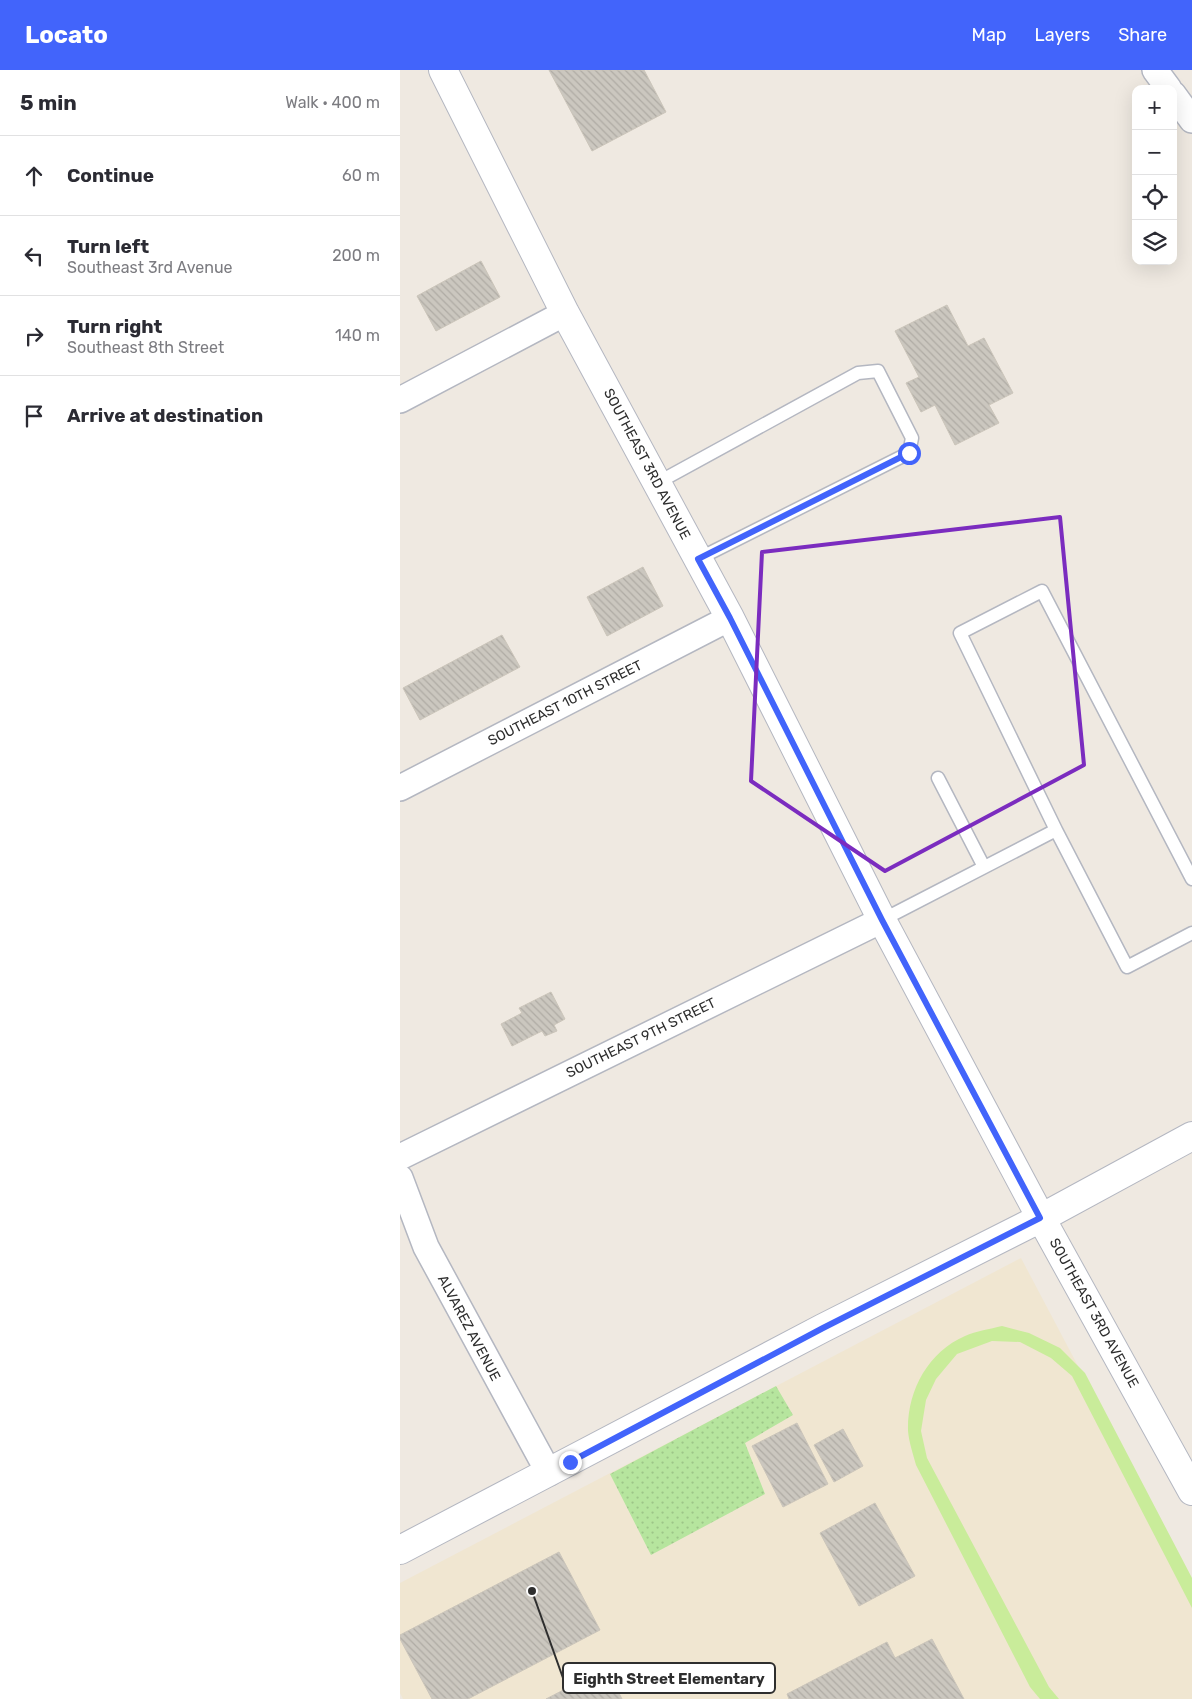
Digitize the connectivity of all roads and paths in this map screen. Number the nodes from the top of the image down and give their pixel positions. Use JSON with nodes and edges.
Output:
{"nodes":[{"id":1,"x":443,"y":70,"type":"edge"},
{"id":2,"x":1155,"y":70,"type":"edge"},
{"id":3,"x":1166,"y":85,"type":"edge"},
{"id":4,"x":1177,"y":99,"type":"edge"},
{"id":5,"x":1192,"y":120,"type":"edge"},
{"id":6,"x":565,"y":313,"type":"junction"},
{"id":7,"x":400,"y":400,"type":"edge"},
{"id":8,"x":657,"y":483,"type":"junction"},
{"id":9,"x":698,"y":559,"type":"junction"},
{"id":10,"x":730,"y":618,"type":"junction"},
{"id":11,"x":938,"y":778,"type":"dead end"},
{"id":12,"x":400,"y":788,"type":"edge"},
{"id":13,"x":1056,"y":830,"type":"junction"},
{"id":14,"x":984,"y":867,"type":"junction"},
{"id":15,"x":1192,"y":879,"type":"edge"},
{"id":16,"x":882,"y":920,"type":"junction"},
{"id":17,"x":1192,"y":933,"type":"edge"},
{"id":18,"x":1192,"y":1136,"type":"edge"},
{"id":19,"x":400,"y":1157,"type":"edge"},
{"id":20,"x":400,"y":1178,"type":"edge"},
{"id":21,"x":1040,"y":1218,"type":"junction"},
{"id":22,"x":549,"y":1473,"type":"junction"},
{"id":23,"x":1189,"y":1480,"type":"edge"},
{"id":24,"x":400,"y":1550,"type":"edge"}],
"edges":[{"from":1,"to":6,"type":"street","name":"SOUTHEAST 3RD AVENUE"},
{"from":2,"to":3,"type":"street"},
{"from":4,"to":5,"type":"street"},
{"from":6,"to":7,"type":"street"},
{"from":6,"to":8,"type":"street","name":"SOUTHEAST 3RD AVENUE"},
{"from":8,"to":9,"type":"street","name":"SOUTHEAST 3RD AVENUE"},
{"from":8,"to":9,"type":"lane"},
{"from":9,"to":10,"type":"street","name":"SOUTHEAST 3RD AVENUE"},
{"from":10,"to":12,"type":"street","name":"SOUTHEAST 10TH STREET"},
{"from":10,"to":16,"type":"street","name":"SOUTHEAST 3RD AVENUE"},
{"from":11,"to":14,"type":"lane"},
{"from":13,"to":14,"type":"lane"},
{"from":13,"to":15,"type":"lane"},
{"from":13,"to":17,"type":"lane"},
{"from":14,"to":16,"type":"lane"},
{"from":16,"to":19,"type":"street","name":"SOUTHEAST 9TH STREET"},
{"from":16,"to":21,"type":"street","name":"SOUTHEAST 3RD AVENUE"},
{"from":18,"to":21,"type":"street"},
{"from":20,"to":22,"type":"street","name":"ALVAREZ AVENUE"},
{"from":21,"to":22,"type":"street"},
{"from":21,"to":23,"type":"street","name":"SOUTHEAST 3RD AVENUE"},
{"from":22,"to":24,"type":"street"}]}
